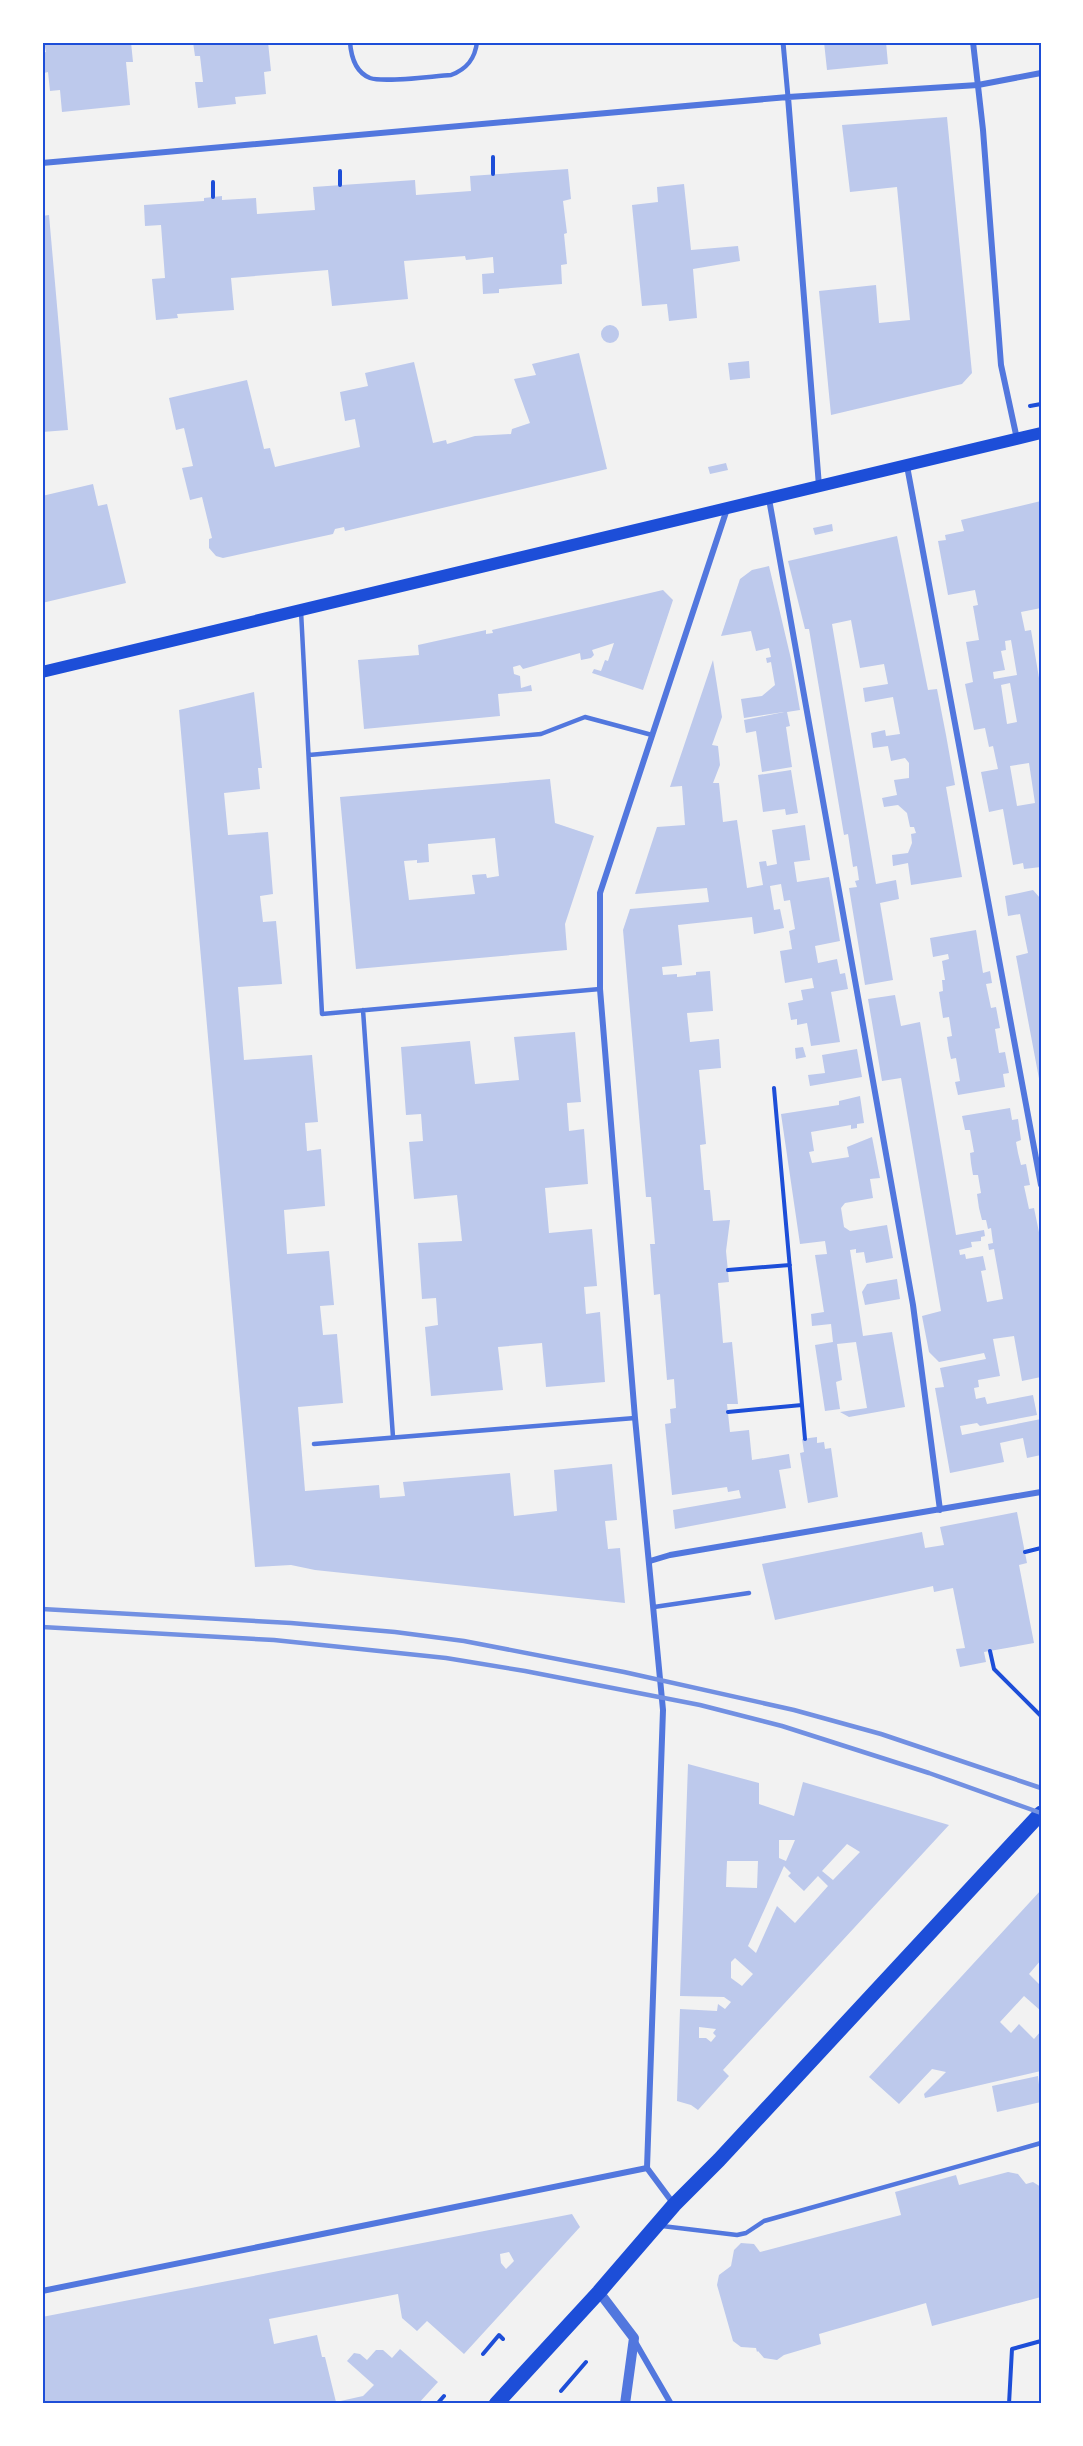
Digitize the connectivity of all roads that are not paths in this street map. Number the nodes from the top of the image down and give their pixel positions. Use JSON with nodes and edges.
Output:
{"nodes":[{"id":1,"x":350,"y":42,"type":"edge"},
{"id":2,"x":477,"y":42,"type":"edge"},
{"id":3,"x":783,"y":42,"type":"edge"},
{"id":4,"x":973,"y":42,"type":"edge"},
{"id":5,"x":1041,"y":73,"type":"edge"},
{"id":6,"x":978,"y":85,"type":"junction"},
{"id":7,"x":788,"y":98,"type":"junction"},
{"id":8,"x":42,"y":163,"type":"edge"},
{"id":9,"x":1041,"y":434,"type":"edge"},
{"id":10,"x":1017,"y":439,"type":"junction"},
{"id":11,"x":907,"y":466,"type":"junction"},
{"id":12,"x":819,"y":486,"type":"junction"},
{"id":13,"x":769,"y":499,"type":"junction"},
{"id":14,"x":727,"y":508,"type":"junction"},
{"id":15,"x":301,"y":611,"type":"junction"},
{"id":16,"x":42,"y":672,"type":"edge"},
{"id":17,"x":652,"y":735,"type":"junction"},
{"id":18,"x":309,"y":755,"type":"junction"},
{"id":19,"x":600,"y":989,"type":"junction"},
{"id":20,"x":363,"y":1010,"type":"junction"},
{"id":21,"x":1041,"y":1185,"type":"edge"},
{"id":22,"x":635,"y":1418,"type":"junction"},
{"id":23,"x":393,"y":1437,"type":"junction"},
{"id":24,"x":314,"y":1444,"type":"dead end"},
{"id":25,"x":1041,"y":1492,"type":"edge"},
{"id":26,"x":940,"y":1510,"type":"junction"},
{"id":27,"x":650,"y":1561,"type":"junction"},
{"id":28,"x":749,"y":1593,"type":"dead end"},
{"id":29,"x":654,"y":1607,"type":"junction"},
{"id":30,"x":1041,"y":1813,"type":"edge"},
{"id":31,"x":1041,"y":2144,"type":"edge"},
{"id":32,"x":647,"y":2168,"type":"junction"},
{"id":33,"x":674,"y":2205,"type":"junction"},
{"id":34,"x":657,"y":2225,"type":"junction"},
{"id":35,"x":42,"y":2291,"type":"edge"},
{"id":36,"x":599,"y":2292,"type":"junction"},
{"id":37,"x":634,"y":2338,"type":"junction"},
{"id":38,"x":496,"y":2404,"type":"edge"},
{"id":39,"x":625,"y":2404,"type":"edge"},
{"id":40,"x":671,"y":2404,"type":"edge"}],
"edges":[{"from":1,"to":2,"type":"lane"},
{"from":3,"to":7,"type":"street"},
{"from":4,"to":6,"type":"street"},
{"from":5,"to":6,"type":"street"},
{"from":6,"to":7,"type":"street"},
{"from":6,"to":10,"type":"street"},
{"from":7,"to":8,"type":"street"},
{"from":7,"to":12,"type":"street"},
{"from":9,"to":10,"type":"main road"},
{"from":10,"to":11,"type":"main road"},
{"from":11,"to":12,"type":"main road"},
{"from":11,"to":21,"type":"street"},
{"from":12,"to":13,"type":"main road"},
{"from":13,"to":14,"type":"main road"},
{"from":13,"to":26,"type":"street"},
{"from":14,"to":15,"type":"main road"},
{"from":14,"to":17,"type":"street"},
{"from":15,"to":16,"type":"main road"},
{"from":15,"to":18,"type":"lane"},
{"from":17,"to":18,"type":"lane"},
{"from":17,"to":19,"type":"street"},
{"from":18,"to":20,"type":"lane"},
{"from":19,"to":20,"type":"lane"},
{"from":19,"to":22,"type":"street"},
{"from":20,"to":23,"type":"lane"},
{"from":22,"to":23,"type":"lane"},
{"from":22,"to":27,"type":"street"},
{"from":23,"to":24,"type":"lane"},
{"from":25,"to":26,"type":"street"},
{"from":26,"to":27,"type":"street"},
{"from":27,"to":29,"type":"street"},
{"from":28,"to":29,"type":"lane"},
{"from":29,"to":32,"type":"street"},
{"from":30,"to":33,"type":"main road"},
{"from":31,"to":34,"type":"lane"},
{"from":32,"to":33,"type":"street"},
{"from":32,"to":35,"type":"street"},
{"from":33,"to":34,"type":"main road"},
{"from":34,"to":36,"type":"main road"},
{"from":36,"to":37,"type":"street"},
{"from":36,"to":38,"type":"main road"},
{"from":37,"to":39,"type":"street"},
{"from":37,"to":40,"type":"street"}]}
